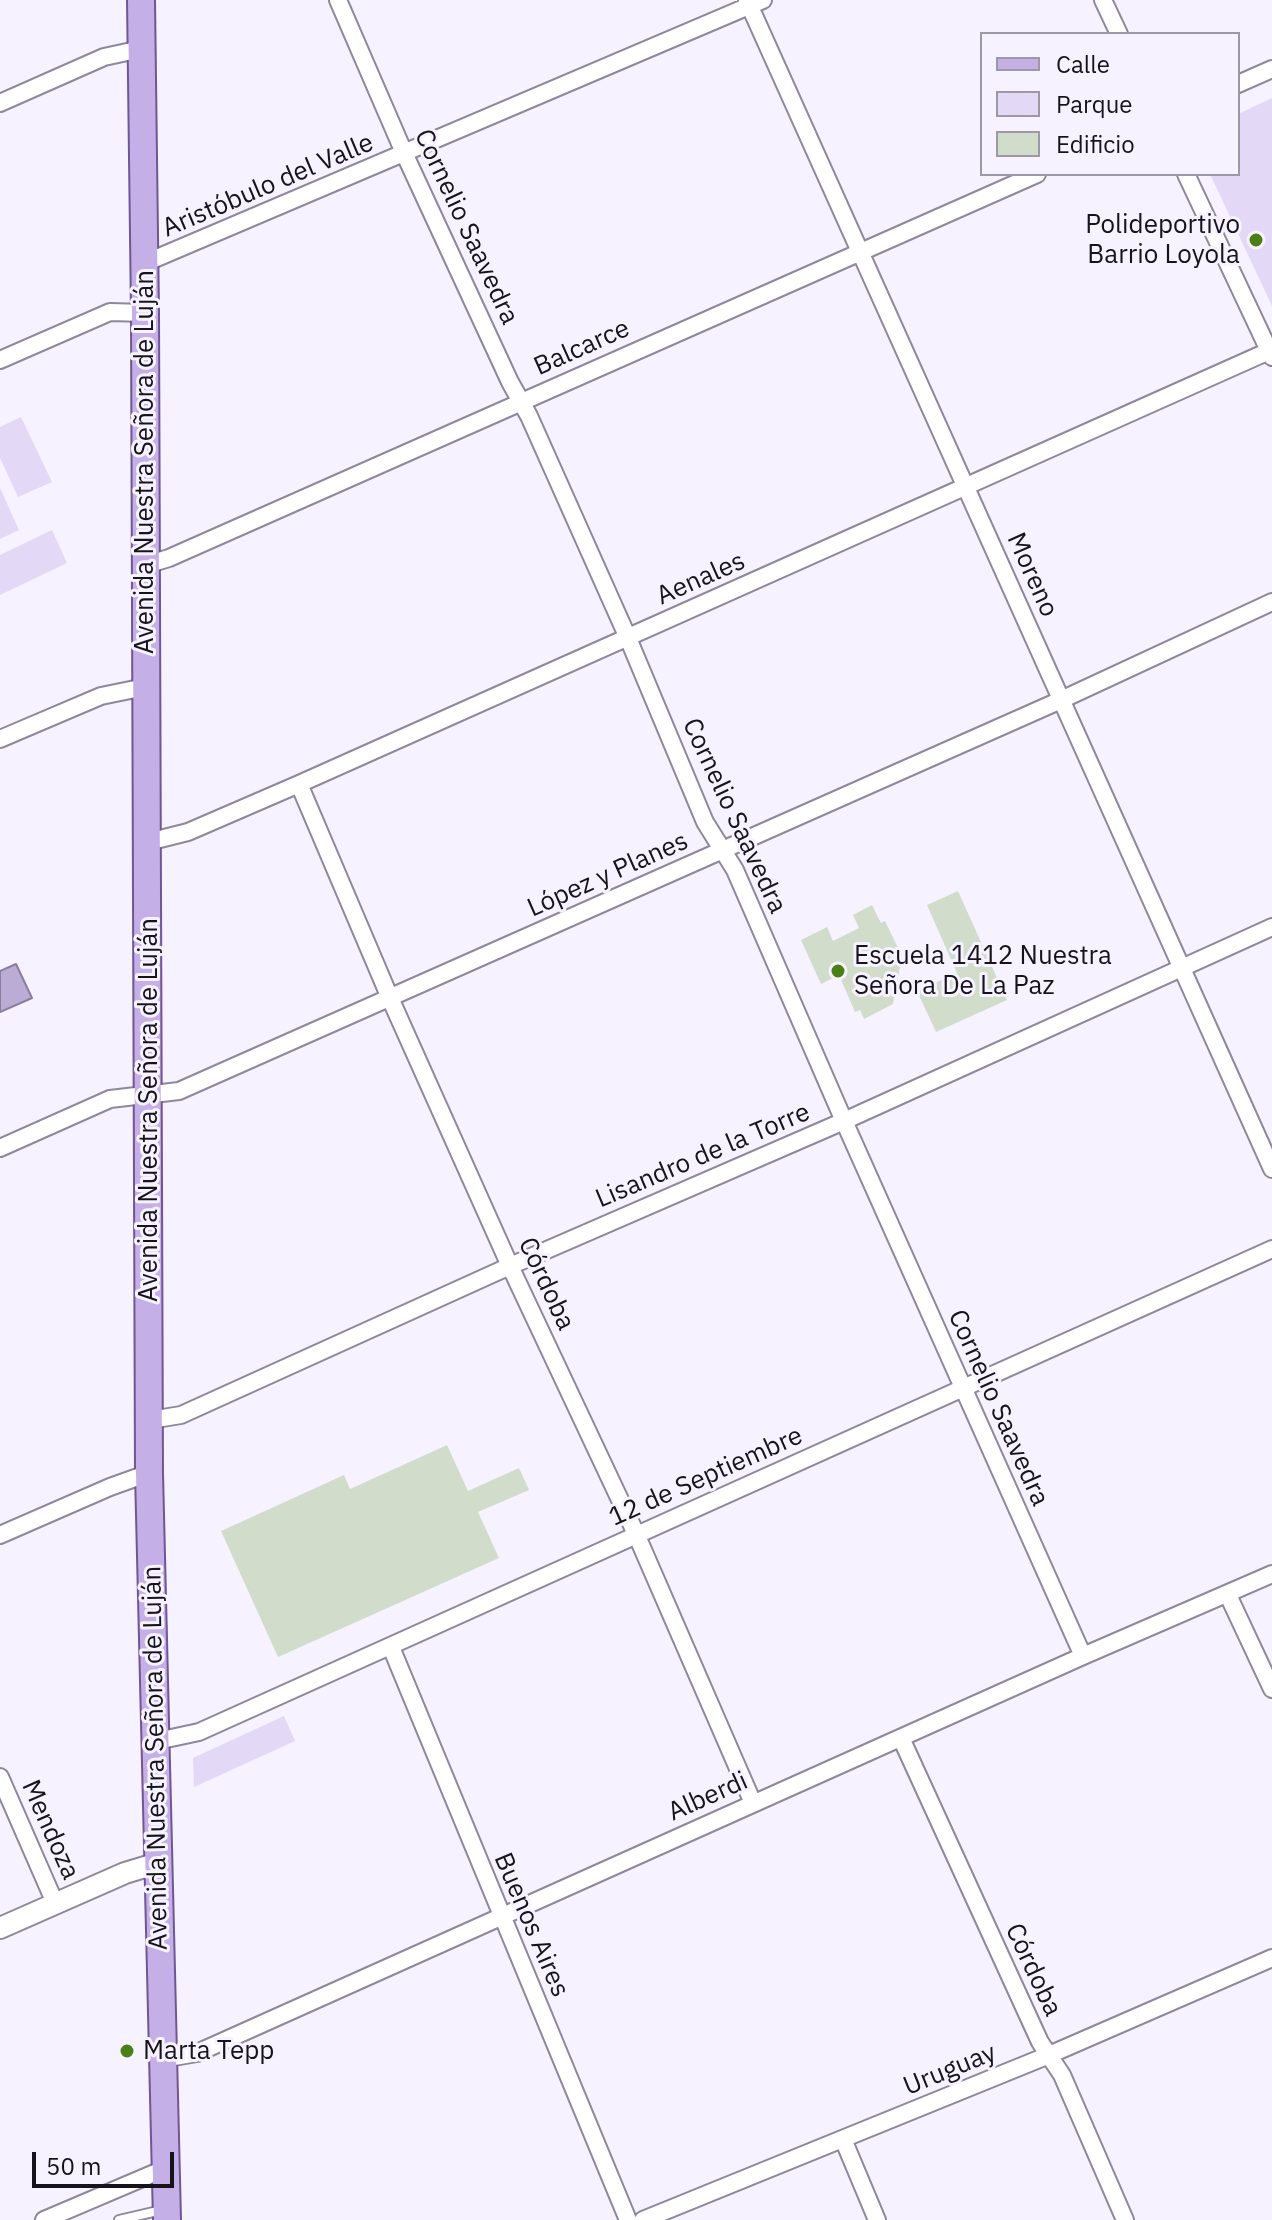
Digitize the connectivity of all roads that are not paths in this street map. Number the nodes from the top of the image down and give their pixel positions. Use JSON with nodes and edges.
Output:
{"nodes":[{"id":1,"x":141,"y":0,"type":"edge"},
{"id":2,"x":338,"y":0,"type":"edge"},
{"id":3,"x":1103,"y":0,"type":"edge"},
{"id":4,"x":753,"y":2,"type":"edge"},
{"id":5,"x":1118,"y":32,"type":"edge"},
{"id":6,"x":141,"y":49,"type":"junction"},
{"id":7,"x":1272,"y":69,"type":"edge"},
{"id":8,"x":1240,"y":83,"type":"edge"},
{"id":9,"x":0,"y":103,"type":"edge"},
{"id":10,"x":405,"y":155,"type":"junction"},
{"id":11,"x":1032,"y":176,"type":"edge"},
{"id":12,"x":1187,"y":176,"type":"edge"},
{"id":13,"x":859,"y":252,"type":"junction"},
{"id":14,"x":145,"y":263,"type":"junction"},
{"id":15,"x":145,"y":313,"type":"junction"},
{"id":16,"x":1271,"y":354,"type":"edge"},
{"id":17,"x":0,"y":360,"type":"edge"},
{"id":18,"x":521,"y":401,"type":"junction"},
{"id":19,"x":967,"y":488,"type":"junction"},
{"id":20,"x":146,"y":565,"type":"junction"},
{"id":21,"x":1272,"y":602,"type":"edge"},
{"id":22,"x":628,"y":638,"type":"junction"},
{"id":23,"x":145,"y":687,"type":"junction"},
{"id":24,"x":1061,"y":700,"type":"junction"},
{"id":25,"x":0,"y":739,"type":"edge"},
{"id":26,"x":299,"y":784,"type":"junction"},
{"id":27,"x":148,"y":842,"type":"junction"},
{"id":28,"x":722,"y":851,"type":"junction"},
{"id":29,"x":1272,"y":927,"type":"edge"},
{"id":30,"x":1180,"y":968,"type":"junction"},
{"id":31,"x":390,"y":998,"type":"junction"},
{"id":32,"x":148,"y":1094,"type":"junction"},
{"id":33,"x":844,"y":1121,"type":"junction"},
{"id":34,"x":0,"y":1148,"type":"edge"},
{"id":35,"x":1272,"y":1169,"type":"edge"},
{"id":36,"x":1272,"y":1249,"type":"edge"},
{"id":37,"x":510,"y":1266,"type":"junction"},
{"id":38,"x":964,"y":1389,"type":"junction"},
{"id":39,"x":150,"y":1420,"type":"junction"},
{"id":40,"x":149,"y":1473,"type":"junction"},
{"id":41,"x":0,"y":1535,"type":"edge"},
{"id":42,"x":637,"y":1536,"type":"junction"},
{"id":43,"x":1272,"y":1574,"type":"edge"},
{"id":44,"x":1228,"y":1595,"type":"junction"},
{"id":45,"x":391,"y":1647,"type":"junction"},
{"id":46,"x":1083,"y":1656,"type":"junction"},
{"id":47,"x":1272,"y":1689,"type":"edge"},
{"id":48,"x":901,"y":1738,"type":"junction"},
{"id":49,"x":157,"y":1741,"type":"junction"},
{"id":50,"x":0,"y":1777,"type":"edge"},
{"id":51,"x":753,"y":1803,"type":"junction"},
{"id":52,"x":158,"y":1863,"type":"junction"},
{"id":53,"x":55,"y":1903,"type":"junction"},
{"id":54,"x":501,"y":1917,"type":"junction"},
{"id":55,"x":0,"y":1928,"type":"edge"},
{"id":56,"x":1272,"y":1958,"type":"edge"},
{"id":57,"x":1049,"y":2055,"type":"junction"},
{"id":58,"x":162,"y":2059,"type":"junction"},
{"id":59,"x":843,"y":2139,"type":"junction"},
{"id":60,"x":164,"y":2169,"type":"junction"},
{"id":61,"x":166,"y":2214,"type":"edge"},
{"id":62,"x":44,"y":2220,"type":"edge"},
{"id":63,"x":119,"y":2220,"type":"edge"},
{"id":64,"x":628,"y":2220,"type":"edge"},
{"id":65,"x":643,"y":2220,"type":"edge"},
{"id":66,"x":877,"y":2220,"type":"edge"},
{"id":67,"x":1125,"y":2220,"type":"edge"}],
"edges":[{"from":1,"to":6,"type":"main road","name":"Avenida Nuestra Señora de Luján"},
{"from":2,"to":10,"type":"street","name":"Cornelio Saavedra"},
{"from":3,"to":5,"type":"street"},
{"from":4,"to":10,"type":"street","name":"Aristóbulo del Valle"},
{"from":4,"to":13,"type":"street","name":"Moreno"},
{"from":6,"to":9,"type":"street"},
{"from":6,"to":14,"type":"main road","name":"Avenida Nuestra Señora de Luján"},
{"from":7,"to":8,"type":"street"},
{"from":10,"to":14,"type":"street","name":"Aristóbulo del Valle"},
{"from":10,"to":18,"type":"street","name":"Cornelio Saavedra"},
{"from":11,"to":13,"type":"street","name":"Balcarce"},
{"from":12,"to":16,"type":"street"},
{"from":13,"to":18,"type":"street","name":"Balcarce"},
{"from":13,"to":19,"type":"street","name":"Moreno"},
{"from":14,"to":15,"type":"main road","name":"Avenida Nuestra Señora de Luján"},
{"from":15,"to":17,"type":"street"},
{"from":15,"to":20,"type":"main road","name":"Avenida Nuestra Señora de Luján"},
{"from":16,"to":19,"type":"street","name":"Aenales"},
{"from":18,"to":20,"type":"street","name":"Balcarce"},
{"from":18,"to":22,"type":"street","name":"Cornelio Saavedra"},
{"from":19,"to":22,"type":"street","name":"Aenales"},
{"from":19,"to":24,"type":"street","name":"Moreno"},
{"from":20,"to":23,"type":"main road","name":"Avenida Nuestra Señora de Luján"},
{"from":21,"to":24,"type":"street","name":"López y Planes"},
{"from":22,"to":26,"type":"street","name":"Aenales"},
{"from":22,"to":28,"type":"street","name":"Cornelio Saavedra"},
{"from":23,"to":25,"type":"street"},
{"from":23,"to":27,"type":"main road","name":"Avenida Nuestra Señora de Luján"},
{"from":24,"to":28,"type":"street","name":"López y Planes"},
{"from":24,"to":30,"type":"street","name":"Moreno"},
{"from":26,"to":27,"type":"street","name":"Aenales"},
{"from":26,"to":31,"type":"street","name":"Córdoba"},
{"from":27,"to":32,"type":"main road","name":"Avenida Nuestra Señora de Luján"},
{"from":28,"to":31,"type":"street","name":"López y Planes"},
{"from":28,"to":33,"type":"street","name":"Cornelio Saavedra"},
{"from":29,"to":30,"type":"street","name":"Lisandro de la Torre"},
{"from":30,"to":33,"type":"street","name":"Lisandro de la Torre"},
{"from":30,"to":35,"type":"street","name":"Moreno"},
{"from":31,"to":32,"type":"street","name":"López y Planes"},
{"from":31,"to":37,"type":"street","name":"Córdoba"},
{"from":32,"to":34,"type":"street","name":"López y Planes"},
{"from":32,"to":39,"type":"main road","name":"Avenida Nuestra Señora de Luján"},
{"from":33,"to":37,"type":"street","name":"Lisandro de la Torre"},
{"from":33,"to":38,"type":"street","name":"Cornelio Saavedra"},
{"from":36,"to":38,"type":"street","name":"12 de Septiembre"},
{"from":37,"to":39,"type":"street","name":"Lisandro de la Torre"},
{"from":37,"to":42,"type":"street","name":"Córdoba"},
{"from":38,"to":42,"type":"street","name":"12 de Septiembre"},
{"from":38,"to":46,"type":"street","name":"Cornelio Saavedra"},
{"from":39,"to":40,"type":"main road","name":"Avenida Nuestra Señora de Luján"},
{"from":40,"to":41,"type":"street"},
{"from":40,"to":49,"type":"main road","name":"Avenida Nuestra Señora de Luján"},
{"from":42,"to":45,"type":"street","name":"12 de Septiembre"},
{"from":42,"to":51,"type":"street","name":"Córdoba"},
{"from":43,"to":44,"type":"street","name":"Alberdi"},
{"from":44,"to":46,"type":"street","name":"Alberdi"},
{"from":44,"to":47,"type":"street"},
{"from":45,"to":49,"type":"street","name":"12 de Septiembre"},
{"from":45,"to":54,"type":"street","name":"Buenos Aires"},
{"from":46,"to":48,"type":"street","name":"Alberdi"},
{"from":48,"to":51,"type":"street","name":"Alberdi"},
{"from":48,"to":57,"type":"street","name":"Córdoba"},
{"from":49,"to":52,"type":"main road","name":"Avenida Nuestra Señora de Luján"},
{"from":50,"to":53,"type":"street","name":"Mendoza"},
{"from":51,"to":54,"type":"street","name":"Alberdi"},
{"from":52,"to":53,"type":"street"},
{"from":52,"to":58,"type":"main road","name":"Avenida Nuestra Señora de Luján"},
{"from":53,"to":55,"type":"street"},
{"from":54,"to":58,"type":"street","name":"Alberdi"},
{"from":54,"to":64,"type":"street","name":"Buenos Aires"},
{"from":56,"to":57,"type":"street","name":"Uruguay"},
{"from":57,"to":59,"type":"street","name":"Uruguay"},
{"from":57,"to":67,"type":"street","name":"Córdoba"},
{"from":58,"to":60,"type":"main road","name":"Avenida Nuestra Señora de Luján"},
{"from":59,"to":65,"type":"street","name":"Uruguay"},
{"from":59,"to":66,"type":"street"},
{"from":60,"to":61,"type":"main road","name":"Avenida Nuestra Señora de Luján"},
{"from":60,"to":62,"type":"street"},
{"from":61,"to":63,"type":"lane"}]}
